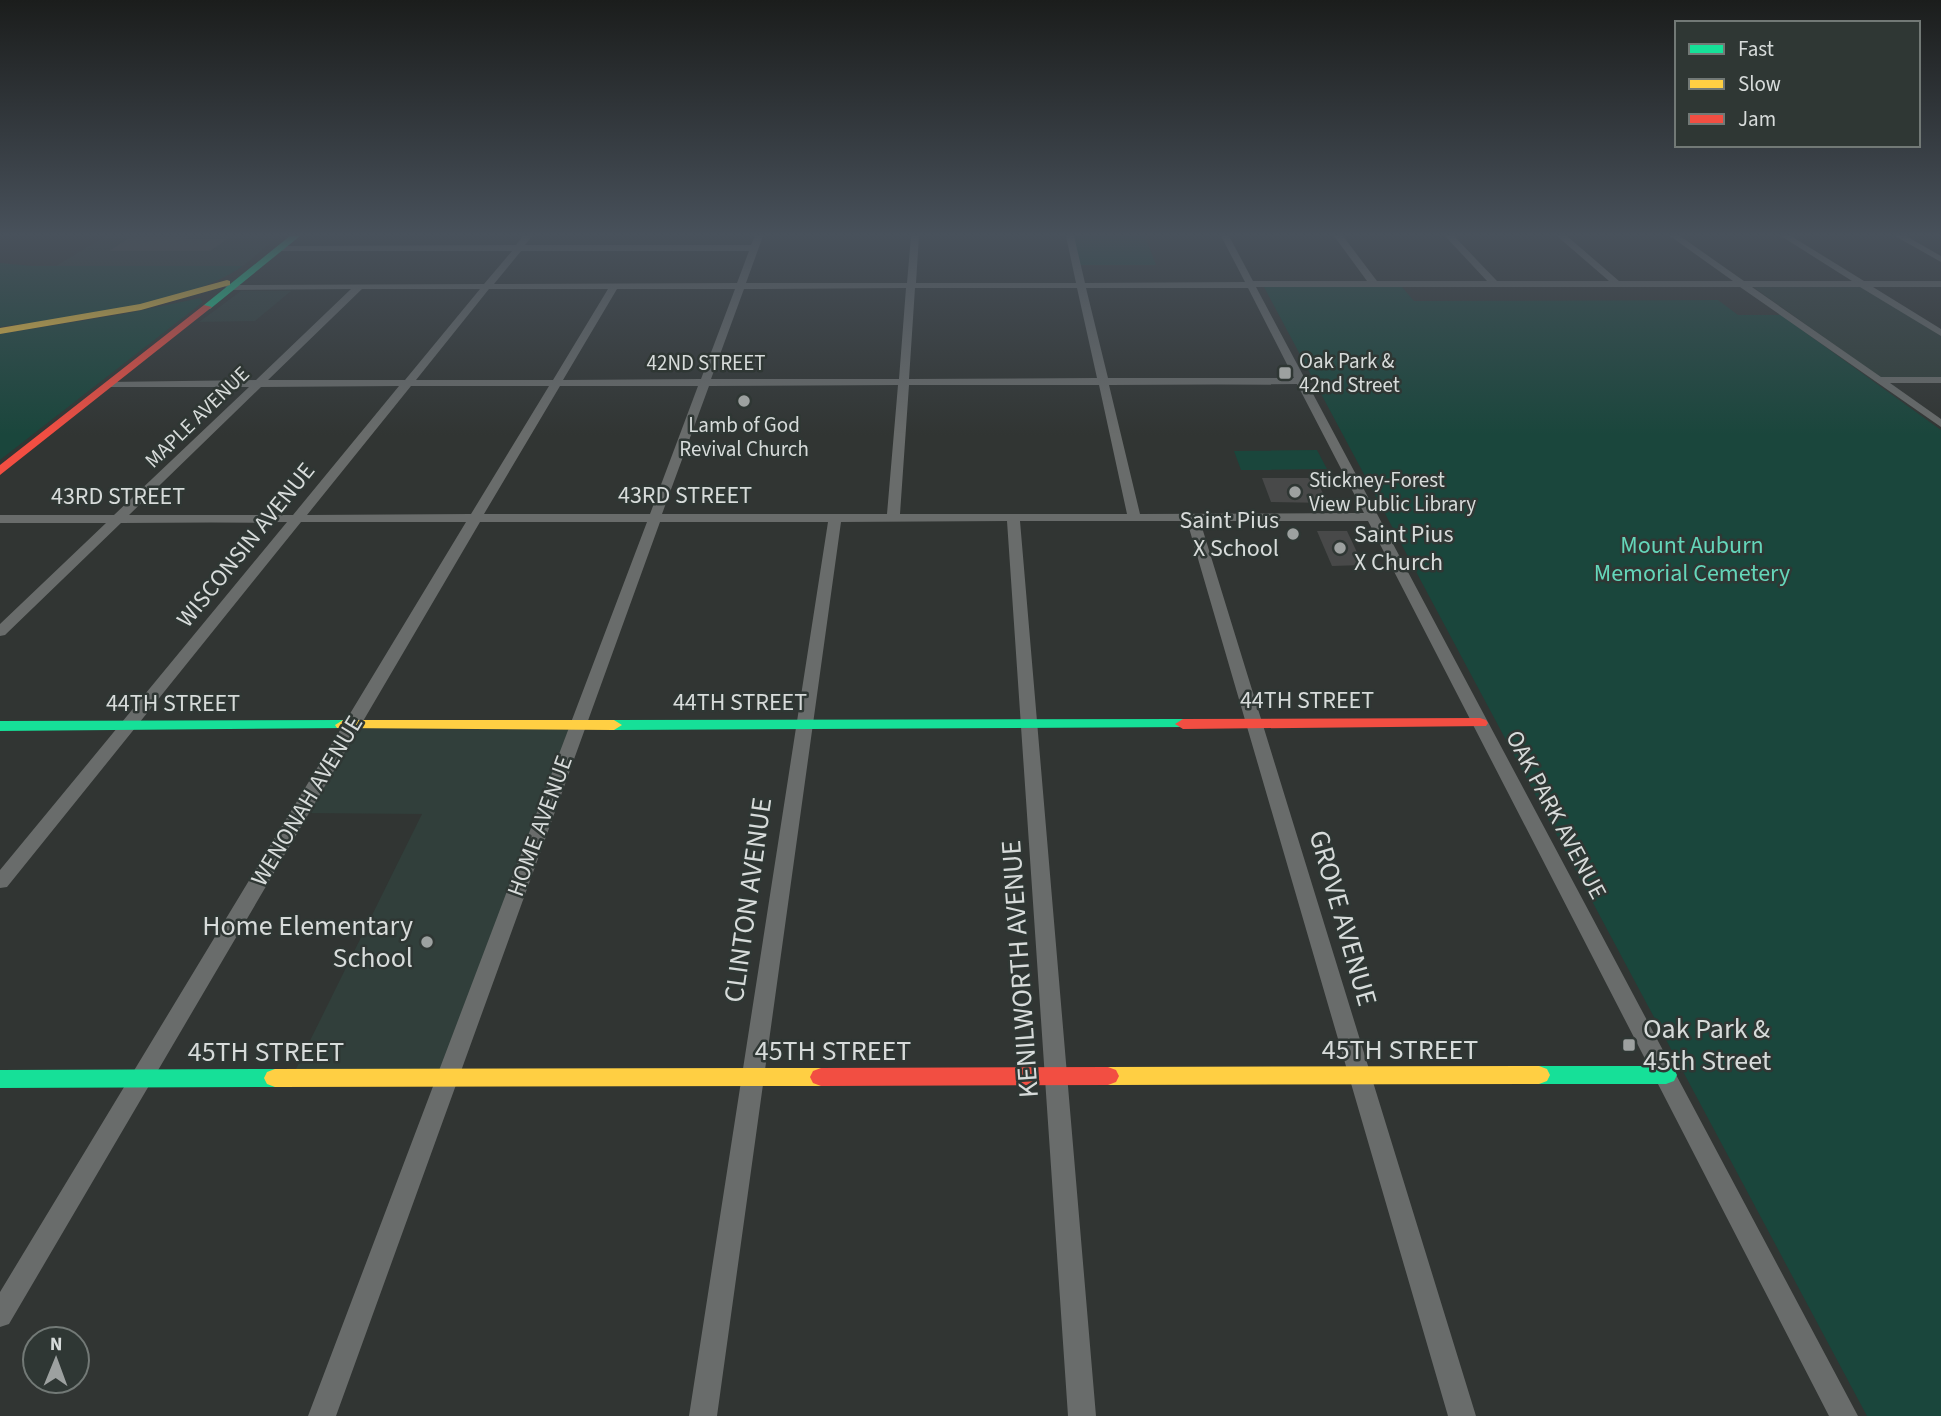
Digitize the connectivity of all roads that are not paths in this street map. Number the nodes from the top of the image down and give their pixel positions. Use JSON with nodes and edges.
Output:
{"nodes":[{"id":1,"x":160,"y":302,"type":"edge"},
{"id":2,"x":212,"y":302,"type":"edge"},
{"id":3,"x":343,"y":302,"type":"edge"},
{"id":4,"x":474,"y":302,"type":"edge"},
{"id":5,"x":605,"y":302,"type":"edge"},
{"id":6,"x":735,"y":302,"type":"edge"},
{"id":7,"x":911,"y":302,"type":"edge"},
{"id":8,"x":1086,"y":302,"type":"edge"},
{"id":9,"x":1260,"y":302,"type":"edge"},
{"id":10,"x":1768,"y":302,"type":"edge"},
{"id":11,"x":1891,"y":302,"type":"edge"},
{"id":12,"x":0,"y":331,"type":"edge"},
{"id":13,"x":1941,"y":333,"type":"edge"},
{"id":14,"x":1879,"y":380,"type":"junction"},
{"id":15,"x":1941,"y":380,"type":"edge"},
{"id":16,"x":1301,"y":381,"type":"junction"},
{"id":17,"x":904,"y":382,"type":"junction"},
{"id":18,"x":1104,"y":382,"type":"junction"},
{"id":19,"x":259,"y":383,"type":"junction"},
{"id":20,"x":408,"y":383,"type":"junction"},
{"id":21,"x":557,"y":383,"type":"junction"},
{"id":22,"x":705,"y":383,"type":"junction"},
{"id":23,"x":111,"y":384,"type":"junction"},
{"id":24,"x":1941,"y":424,"type":"edge"},
{"id":25,"x":0,"y":471,"type":"edge"},
{"id":26,"x":835,"y":517,"type":"junction"},
{"id":27,"x":893,"y":517,"type":"junction"},
{"id":28,"x":1013,"y":517,"type":"junction"},
{"id":29,"x":1135,"y":517,"type":"junction"},
{"id":30,"x":1192,"y":517,"type":"junction"},
{"id":31,"x":1370,"y":517,"type":"junction"},
{"id":32,"x":297,"y":518,"type":"junction"},
{"id":33,"x":476,"y":518,"type":"junction"},
{"id":34,"x":655,"y":518,"type":"junction"},
{"id":35,"x":0,"y":519,"type":"edge"},
{"id":36,"x":118,"y":519,"type":"junction"},
{"id":37,"x":0,"y":632,"type":"edge"},
{"id":38,"x":1255,"y":723,"type":"junction"},
{"id":39,"x":1479,"y":723,"type":"junction"},
{"id":40,"x":804,"y":724,"type":"junction"},
{"id":41,"x":1029,"y":724,"type":"junction"},
{"id":42,"x":578,"y":725,"type":"junction"},
{"id":43,"x":0,"y":726,"type":"edge"},
{"id":44,"x":127,"y":726,"type":"junction"},
{"id":45,"x":352,"y":726,"type":"junction"},
{"id":46,"x":0,"y":882,"type":"edge"},
{"id":47,"x":1666,"y":1075,"type":"junction"},
{"id":48,"x":1359,"y":1076,"type":"junction"},
{"id":49,"x":752,"y":1077,"type":"junction"},
{"id":50,"x":1056,"y":1077,"type":"junction"},
{"id":51,"x":142,"y":1078,"type":"junction"},
{"id":52,"x":447,"y":1078,"type":"junction"},
{"id":53,"x":0,"y":1079,"type":"edge"},
{"id":54,"x":0,"y":1315,"type":"edge"},
{"id":55,"x":322,"y":1416,"type":"edge"},
{"id":56,"x":703,"y":1416,"type":"edge"},
{"id":57,"x":1082,"y":1416,"type":"edge"},
{"id":58,"x":1462,"y":1416,"type":"edge"},
{"id":59,"x":1844,"y":1416,"type":"edge"}],
"edges":[{"from":1,"to":12,"type":"street"},
{"from":2,"to":23,"type":"street"},
{"from":3,"to":19,"type":"street","name":"MAPLE AVENUE"},
{"from":4,"to":20,"type":"street","name":"WISCONSIN AVENUE"},
{"from":5,"to":21,"type":"street","name":"WENONAH AVENUE"},
{"from":6,"to":22,"type":"street","name":"HOME AVENUE"},
{"from":7,"to":17,"type":"street"},
{"from":8,"to":18,"type":"street"},
{"from":9,"to":16,"type":"street","name":"OAK PARK AVENUE"},
{"from":10,"to":14,"type":"street"},
{"from":11,"to":13,"type":"street"},
{"from":14,"to":15,"type":"street"},
{"from":14,"to":24,"type":"street"},
{"from":16,"to":18,"type":"street","name":"42ND STREET"},
{"from":16,"to":31,"type":"street","name":"OAK PARK AVENUE"},
{"from":17,"to":18,"type":"street","name":"42ND STREET"},
{"from":17,"to":22,"type":"street","name":"42ND STREET"},
{"from":17,"to":27,"type":"street"},
{"from":18,"to":29,"type":"street"},
{"from":19,"to":20,"type":"street","name":"42ND STREET"},
{"from":19,"to":23,"type":"street","name":"42ND STREET"},
{"from":19,"to":36,"type":"street","name":"MAPLE AVENUE"},
{"from":20,"to":21,"type":"street","name":"42ND STREET"},
{"from":20,"to":32,"type":"street","name":"WISCONSIN AVENUE"},
{"from":21,"to":22,"type":"street","name":"42ND STREET"},
{"from":21,"to":33,"type":"street","name":"WENONAH AVENUE"},
{"from":22,"to":34,"type":"street","name":"HOME AVENUE"},
{"from":23,"to":25,"type":"street"},
{"from":26,"to":27,"type":"street","name":"43RD STREET"},
{"from":26,"to":34,"type":"street","name":"43RD STREET"},
{"from":26,"to":40,"type":"street","name":"CLINTON AVENUE"},
{"from":27,"to":28,"type":"street","name":"43RD STREET"},
{"from":28,"to":29,"type":"street","name":"43RD STREET"},
{"from":28,"to":41,"type":"street","name":"KENILWORTH AVENUE"},
{"from":29,"to":30,"type":"street","name":"43RD STREET"},
{"from":30,"to":31,"type":"street","name":"43RD STREET"},
{"from":30,"to":38,"type":"street","name":"GROVE AVENUE"},
{"from":31,"to":39,"type":"street","name":"OAK PARK AVENUE"},
{"from":32,"to":33,"type":"street","name":"43RD STREET"},
{"from":32,"to":36,"type":"street","name":"43RD STREET"},
{"from":32,"to":44,"type":"street","name":"WISCONSIN AVENUE"},
{"from":33,"to":34,"type":"street","name":"43RD STREET"},
{"from":33,"to":45,"type":"street","name":"WENONAH AVENUE"},
{"from":34,"to":42,"type":"street","name":"HOME AVENUE"},
{"from":35,"to":36,"type":"street","name":"43RD STREET"},
{"from":36,"to":37,"type":"street","name":"MAPLE AVENUE"},
{"from":38,"to":39,"type":"street","name":"44TH STREET"},
{"from":38,"to":41,"type":"street","name":"44TH STREET"},
{"from":38,"to":48,"type":"street","name":"GROVE AVENUE"},
{"from":39,"to":47,"type":"street","name":"OAK PARK AVENUE"},
{"from":40,"to":41,"type":"street","name":"44TH STREET"},
{"from":40,"to":42,"type":"street","name":"44TH STREET"},
{"from":40,"to":49,"type":"street","name":"CLINTON AVENUE"},
{"from":41,"to":50,"type":"street","name":"KENILWORTH AVENUE"},
{"from":42,"to":45,"type":"street","name":"44TH STREET"},
{"from":42,"to":52,"type":"street","name":"HOME AVENUE"},
{"from":43,"to":44,"type":"street","name":"44TH STREET"},
{"from":44,"to":45,"type":"street","name":"44TH STREET"},
{"from":44,"to":46,"type":"street","name":"WISCONSIN AVENUE"},
{"from":45,"to":51,"type":"street","name":"WENONAH AVENUE"},
{"from":47,"to":48,"type":"street","name":"45TH STREET"},
{"from":47,"to":59,"type":"street","name":"OAK PARK AVENUE"},
{"from":48,"to":50,"type":"street","name":"45TH STREET"},
{"from":48,"to":58,"type":"street","name":"GROVE AVENUE"},
{"from":49,"to":50,"type":"street","name":"45TH STREET"},
{"from":49,"to":52,"type":"street","name":"45TH STREET"},
{"from":49,"to":56,"type":"street","name":"CLINTON AVENUE"},
{"from":50,"to":57,"type":"street","name":"KENILWORTH AVENUE"},
{"from":51,"to":52,"type":"street","name":"45TH STREET"},
{"from":51,"to":53,"type":"street","name":"45TH STREET"},
{"from":51,"to":54,"type":"street","name":"WENONAH AVENUE"},
{"from":52,"to":55,"type":"street","name":"HOME AVENUE"}]}
